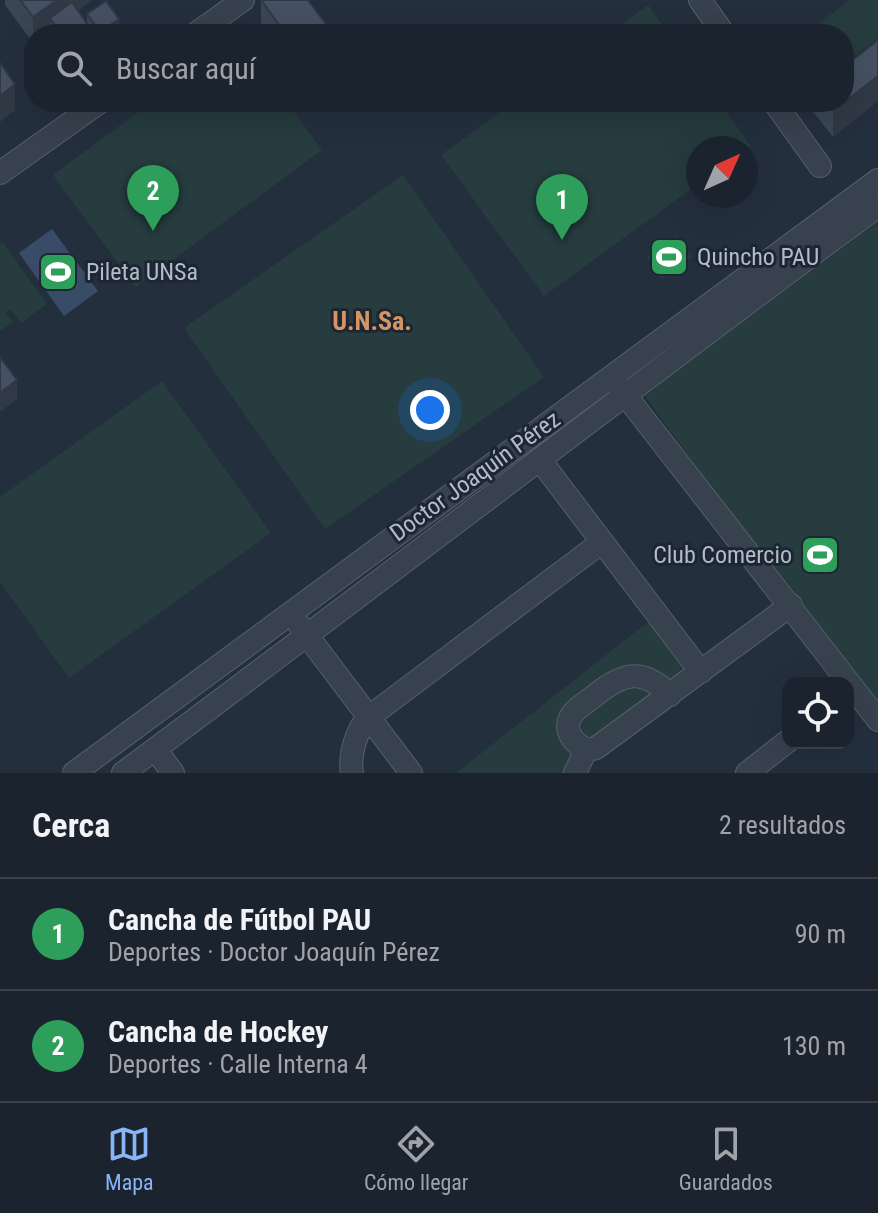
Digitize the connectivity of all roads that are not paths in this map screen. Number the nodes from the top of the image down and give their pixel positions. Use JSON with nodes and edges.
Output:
{"nodes":[{"id":1,"x":243,"y":0,"type":"edge"},
{"id":2,"x":700,"y":0,"type":"edge"},
{"id":3,"x":209,"y":24,"type":"edge"},
{"id":4,"x":717,"y":24,"type":"edge"},
{"id":5,"x":86,"y":112,"type":"edge"},
{"id":6,"x":781,"y":112,"type":"edge"},
{"id":7,"x":820,"y":166,"type":"dead end"},
{"id":8,"x":0,"y":173,"type":"edge"},
{"id":9,"x":878,"y":180,"type":"edge"},
{"id":10,"x":878,"y":206,"type":"edge"},
{"id":11,"x":617,"y":385,"type":"junction"},
{"id":12,"x":540,"y":460,"type":"junction"},
{"id":13,"x":602,"y":542,"type":"junction"},
{"id":14,"x":791,"y":605,"type":"junction"},
{"id":15,"x":290,"y":613,"type":"junction"},
{"id":16,"x":308,"y":636,"type":"junction"},
{"id":17,"x":701,"y":672,"type":"junction"},
{"id":18,"x":841,"y":677,"type":"edge"},
{"id":19,"x":670,"y":695,"type":"junction"},
{"id":20,"x":854,"y":695,"type":"edge"},
{"id":21,"x":369,"y":717,"type":"junction"},
{"id":22,"x":878,"y":720,"type":"edge"},
{"id":23,"x":782,"y":746,"type":"edge"},
{"id":24,"x":155,"y":749,"type":"junction"},
{"id":25,"x":586,"y":750,"type":"junction"},
{"id":26,"x":74,"y":773,"type":"edge"},
{"id":27,"x":123,"y":773,"type":"edge"},
{"id":28,"x":173,"y":773,"type":"edge"},
{"id":29,"x":352,"y":773,"type":"edge"},
{"id":30,"x":411,"y":773,"type":"edge"},
{"id":31,"x":575,"y":773,"type":"edge"},
{"id":32,"x":747,"y":773,"type":"edge"}],
"edges":[{"from":1,"to":3,"type":"street"},
{"from":2,"to":4,"type":"street"},
{"from":5,"to":8,"type":"street"},
{"from":6,"to":7,"type":"street"},
{"from":9,"to":11,"type":"street","name":"Doctor Joaquín Pérez"},
{"from":10,"to":11,"type":"street","name":"Doctor Joaquín Pérez"},
{"from":11,"to":12,"type":"street","name":"Doctor Joaquín Pérez"},
{"from":11,"to":14,"type":"street"},
{"from":11,"to":15,"type":"street","name":"Doctor Joaquín Pérez"},
{"from":12,"to":13,"type":"street"},
{"from":12,"to":16,"type":"street","name":"Doctor Joaquín Pérez"},
{"from":13,"to":17,"type":"street"},
{"from":13,"to":21,"type":"street"},
{"from":14,"to":17,"type":"street"},
{"from":14,"to":18,"type":"street"},
{"from":15,"to":16,"type":"street"},
{"from":15,"to":26,"type":"street","name":"Doctor Joaquín Pérez"},
{"from":16,"to":21,"type":"street"},
{"from":16,"to":24,"type":"street","name":"Doctor Joaquín Pérez"},
{"from":17,"to":19,"type":"street"},
{"from":19,"to":25,"type":"street"},
{"from":19,"to":25,"type":"street"},
{"from":20,"to":22,"type":"street"},
{"from":21,"to":29,"type":"street"},
{"from":21,"to":30,"type":"street"},
{"from":23,"to":32,"type":"street"},
{"from":24,"to":27,"type":"street","name":"Doctor Joaquín Pérez"},
{"from":24,"to":28,"type":"street"},
{"from":25,"to":31,"type":"street"}]}
